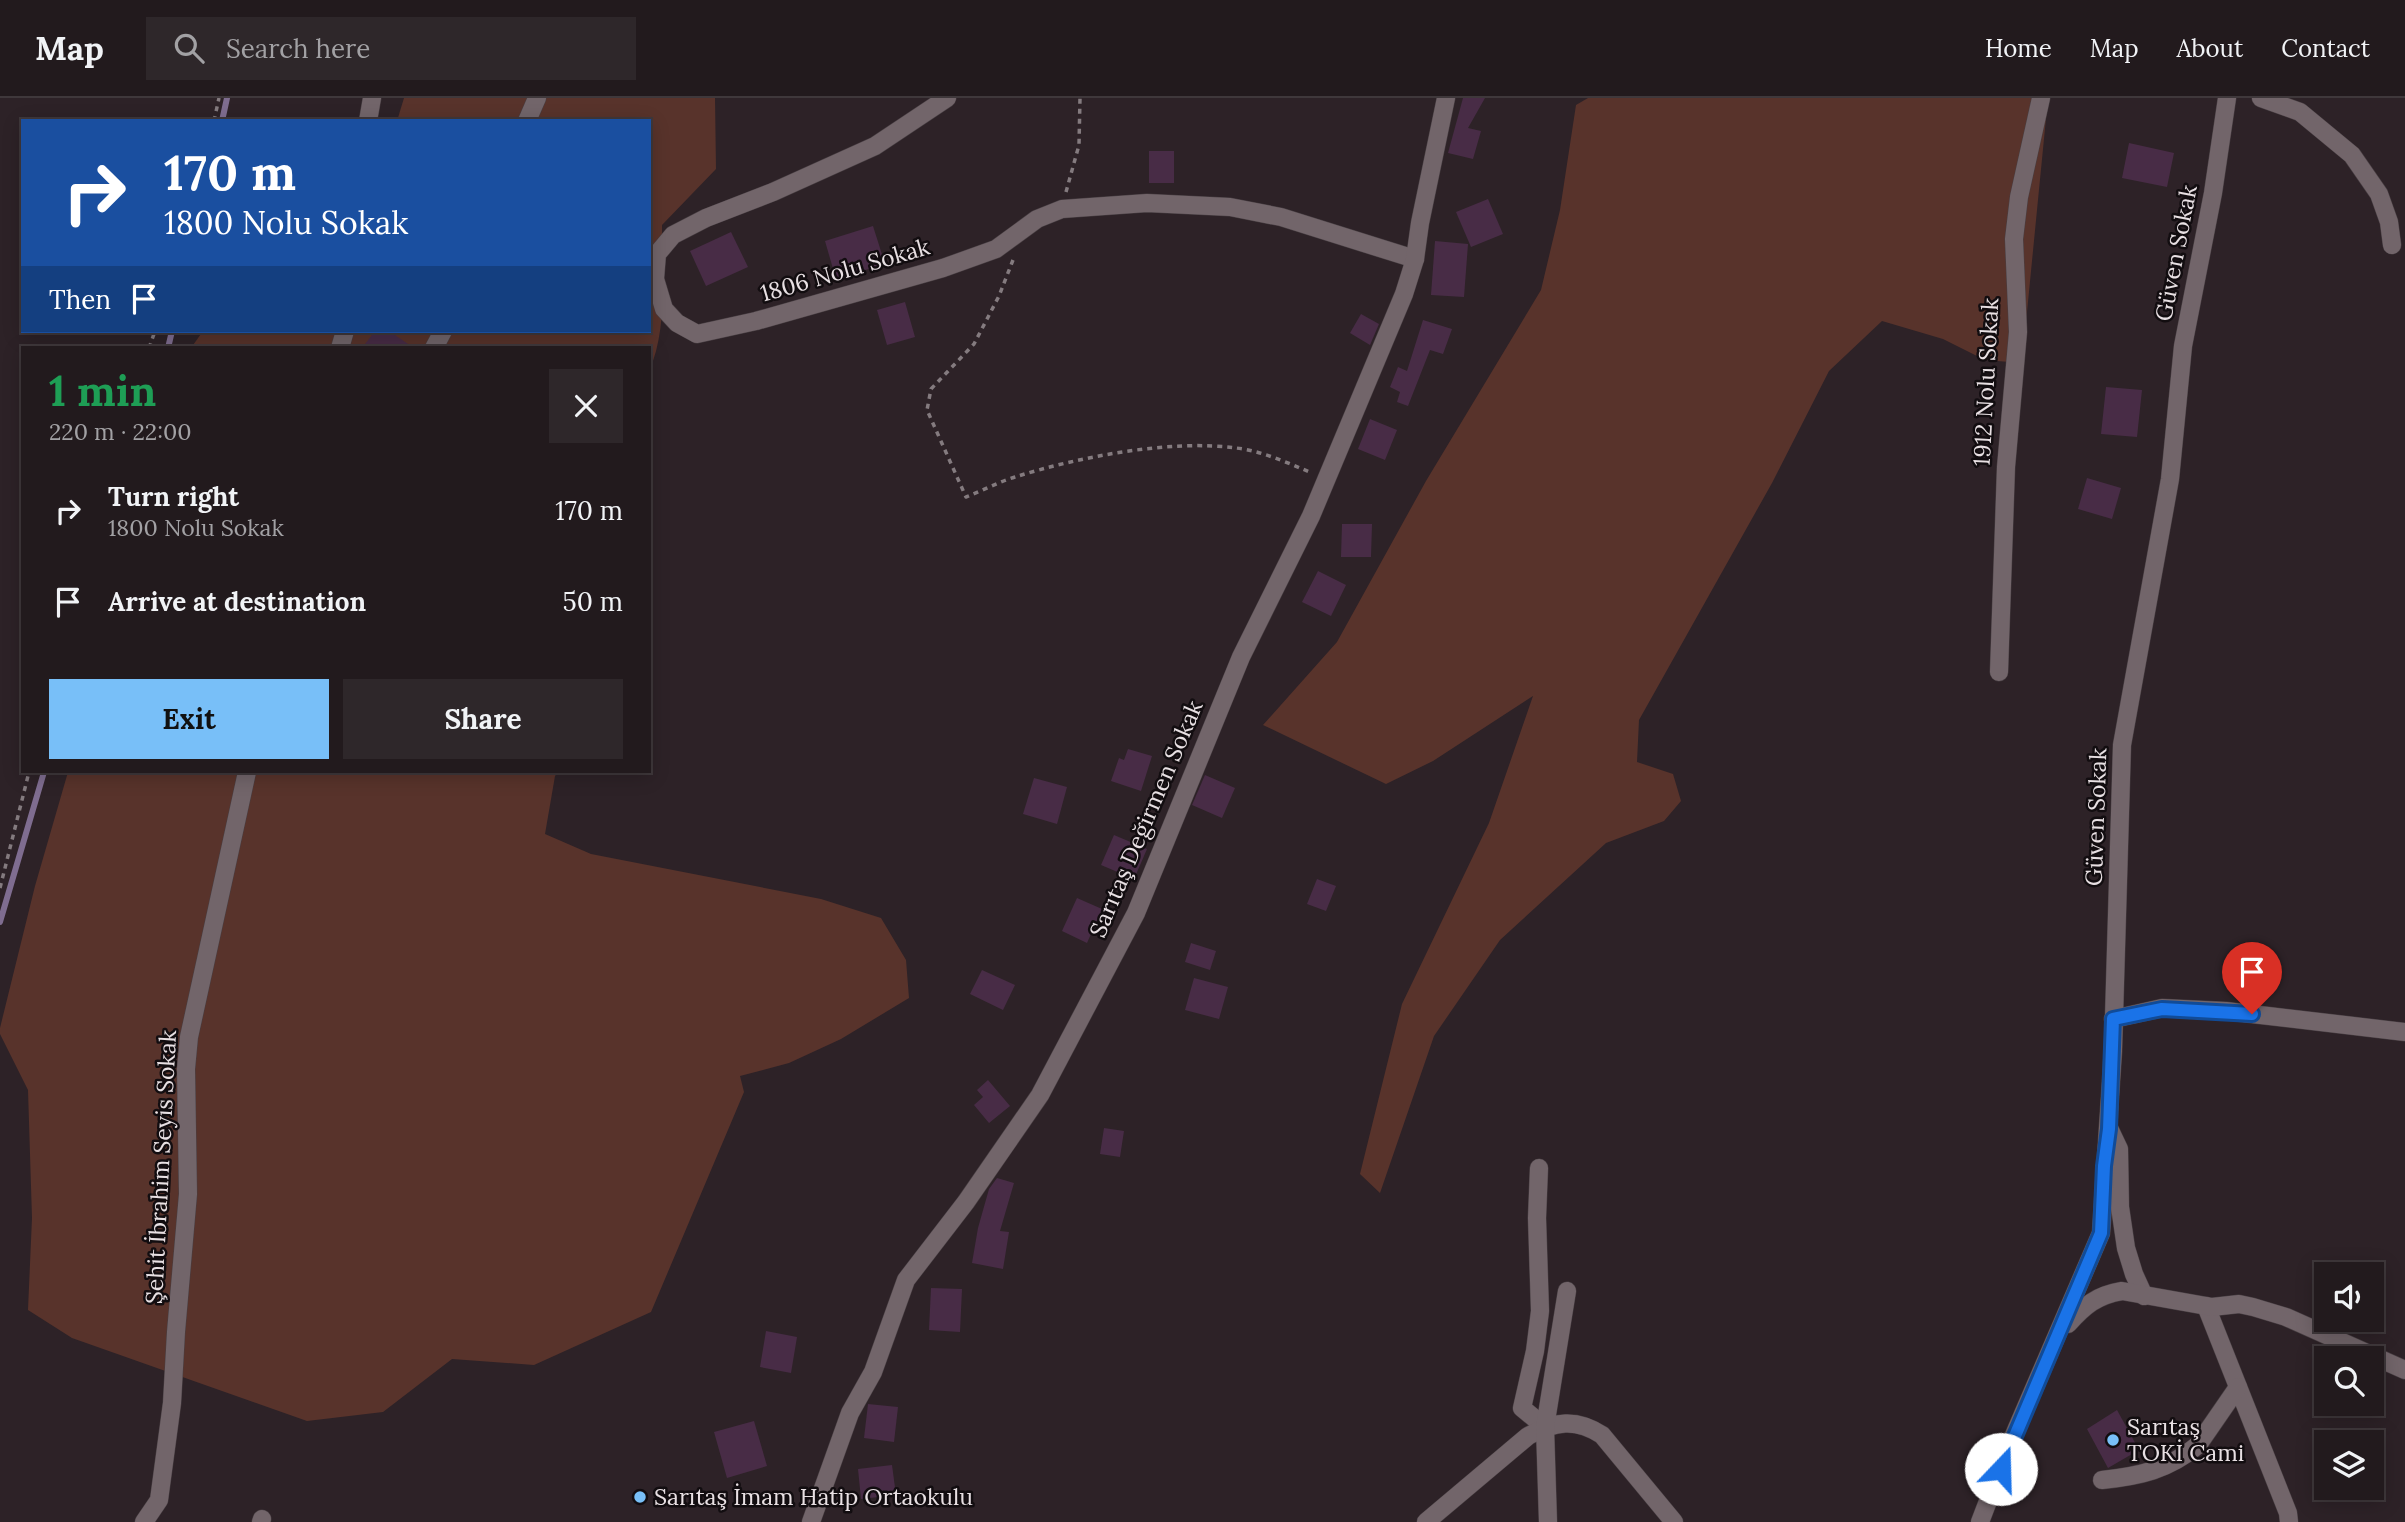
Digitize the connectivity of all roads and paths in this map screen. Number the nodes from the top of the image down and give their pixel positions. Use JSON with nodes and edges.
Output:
{"nodes":[{"id":1,"x":219,"y":98,"type":"edge"},
{"id":2,"x":372,"y":98,"type":"edge"},
{"id":3,"x":537,"y":98,"type":"edge"},
{"id":4,"x":947,"y":98,"type":"edge"},
{"id":5,"x":1080,"y":98,"type":"edge"},
{"id":6,"x":1446,"y":98,"type":"edge"},
{"id":7,"x":2041,"y":98,"type":"edge"},
{"id":8,"x":2227,"y":98,"type":"edge"},
{"id":9,"x":2261,"y":98,"type":"edge"},
{"id":10,"x":214,"y":119,"type":"edge"},
{"id":11,"x":368,"y":119,"type":"edge"},
{"id":12,"x":528,"y":119,"type":"edge"},
{"id":13,"x":1062,"y":209,"type":"junction"},
{"id":14,"x":2392,"y":244,"type":"dead end"},
{"id":15,"x":1015,"y":256,"type":"dead end"},
{"id":16,"x":1415,"y":259,"type":"junction"},
{"id":17,"x":1326,"y":478,"type":"junction"},
{"id":18,"x":1998,"y":672,"type":"dead end"},
{"id":19,"x":29,"y":773,"type":"edge"},
{"id":20,"x":247,"y":773,"type":"edge"},
{"id":21,"x":0,"y":888,"type":"edge"},
{"id":22,"x":2113,"y":1019,"type":"junction"},
{"id":23,"x":2405,"y":1032,"type":"edge"},
{"id":24,"x":2109,"y":1129,"type":"junction"},
{"id":25,"x":1539,"y":1168,"type":"dead end"},
{"id":26,"x":1567,"y":1291,"type":"dead end"},
{"id":27,"x":2144,"y":1296,"type":"junction"},
{"id":28,"x":2206,"y":1306,"type":"junction"},
{"id":29,"x":2058,"y":1335,"type":"junction"},
{"id":30,"x":2405,"y":1370,"type":"edge"},
{"id":31,"x":2238,"y":1387,"type":"junction"},
{"id":32,"x":1545,"y":1427,"type":"junction"},
{"id":33,"x":2102,"y":1480,"type":"dead end"},
{"id":34,"x":144,"y":1522,"type":"edge"},
{"id":35,"x":811,"y":1522,"type":"edge"},
{"id":36,"x":1426,"y":1522,"type":"edge"},
{"id":37,"x":1548,"y":1522,"type":"edge"},
{"id":38,"x":1674,"y":1522,"type":"edge"},
{"id":39,"x":1980,"y":1522,"type":"edge"},
{"id":40,"x":2289,"y":1522,"type":"edge"}],
"edges":[{"from":1,"to":10,"type":"path"},
{"from":2,"to":11,"type":"street"},
{"from":3,"to":12,"type":"street"},
{"from":4,"to":13,"type":"street","name":"1806 Nolu Sokak"},
{"from":5,"to":13,"type":"path"},
{"from":6,"to":16,"type":"street","name":"Sarıtaş Değirmen Sokak"},
{"from":7,"to":18,"type":"street","name":"1912 Nolu Sokak"},
{"from":8,"to":22,"type":"street","name":"Güven Sokak"},
{"from":9,"to":14,"type":"street"},
{"from":13,"to":16,"type":"street","name":"1806 Nolu Sokak"},
{"from":15,"to":17,"type":"path"},
{"from":16,"to":17,"type":"street","name":"Sarıtaş Değirmen Sokak"},
{"from":17,"to":35,"type":"street","name":"Sarıtaş Değirmen Sokak"},
{"from":19,"to":21,"type":"path"},
{"from":20,"to":34,"type":"street","name":"Şehit İbrahim Seyis Sokak"},
{"from":22,"to":23,"type":"street"},
{"from":22,"to":24,"type":"street","name":"Güven Sokak"},
{"from":24,"to":27,"type":"street"},
{"from":24,"to":29,"type":"street","name":"Güven Sokak"},
{"from":25,"to":32,"type":"street"},
{"from":26,"to":32,"type":"street"},
{"from":27,"to":28,"type":"street"},
{"from":27,"to":29,"type":"street"},
{"from":28,"to":30,"type":"street"},
{"from":28,"to":31,"type":"street"},
{"from":29,"to":39,"type":"street","name":"Güven Sokak"},
{"from":31,"to":33,"type":"street"},
{"from":31,"to":40,"type":"street"},
{"from":32,"to":36,"type":"street"},
{"from":32,"to":37,"type":"street"},
{"from":32,"to":38,"type":"street"}]}
